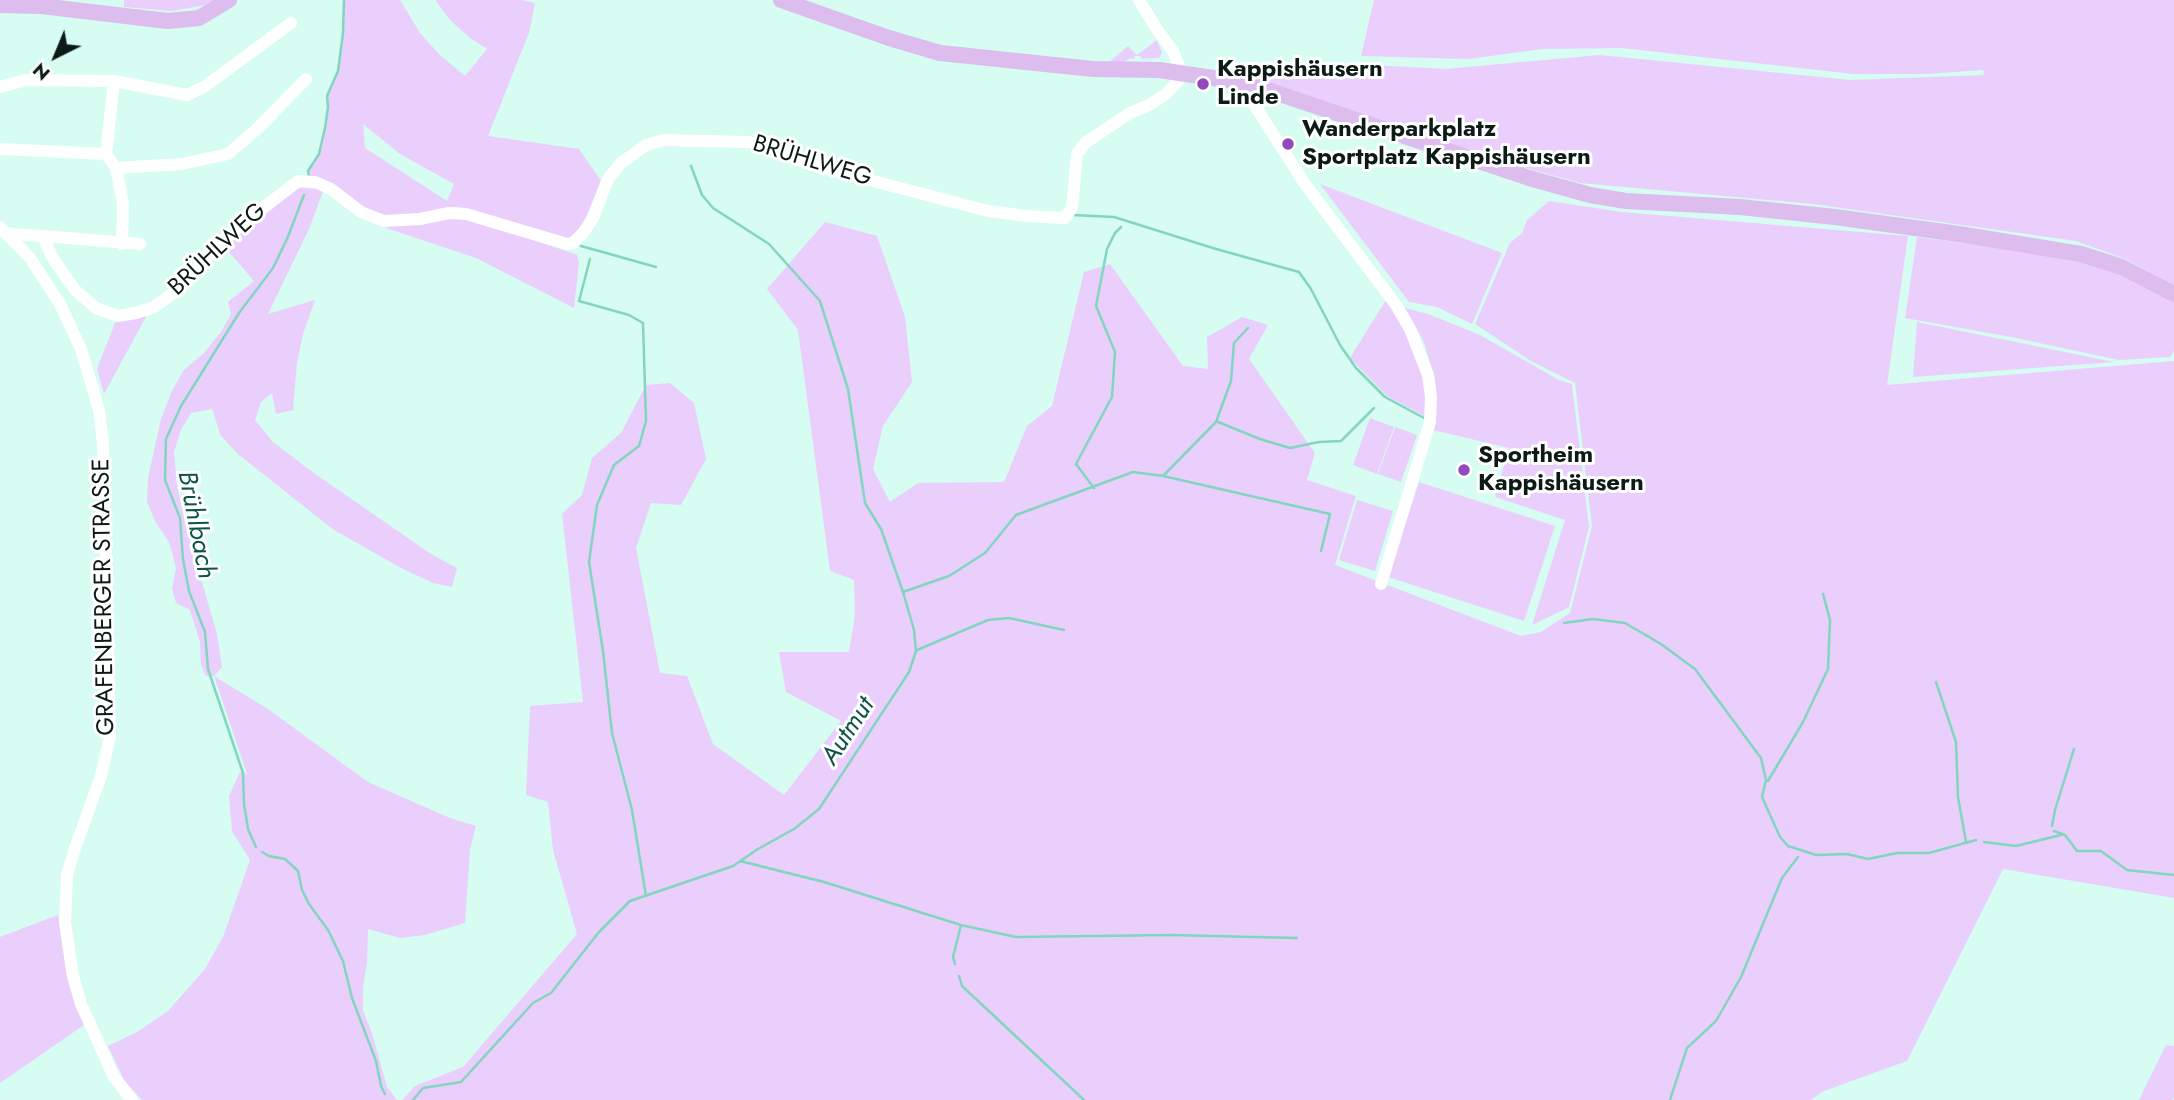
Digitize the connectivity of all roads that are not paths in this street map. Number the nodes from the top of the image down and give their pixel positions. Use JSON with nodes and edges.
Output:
{"nodes":[{"id":1,"x":229,"y":0,"type":"edge"},
{"id":2,"x":781,"y":0,"type":"edge"},
{"id":3,"x":1139,"y":0,"type":"edge"},
{"id":4,"x":1,"y":4,"type":"edge"},
{"id":5,"x":291,"y":23,"type":"dead end"},
{"id":6,"x":1181,"y":72,"type":"junction"},
{"id":7,"x":306,"y":79,"type":"dead end"},
{"id":8,"x":114,"y":81,"type":"junction"},
{"id":9,"x":1247,"y":83,"type":"junction"},
{"id":10,"x":0,"y":87,"type":"edge"},
{"id":11,"x":0,"y":149,"type":"edge"},
{"id":12,"x":106,"y":154,"type":"junction"},
{"id":13,"x":116,"y":168,"type":"junction"},
{"id":14,"x":4,"y":230,"type":"edge"},
{"id":15,"x":43,"y":236,"type":"junction"},
{"id":16,"x":122,"y":244,"type":"junction"},
{"id":17,"x":140,"y":244,"type":"dead end"},
{"id":18,"x":2174,"y":294,"type":"edge"},
{"id":19,"x":1381,"y":584,"type":"dead end"},
{"id":20,"x":132,"y":1100,"type":"edge"}],
"edges":[{"from":1,"to":4,"type":"main road"},
{"from":2,"to":6,"type":"main road"},
{"from":3,"to":6,"type":"street"},
{"from":5,"to":8,"type":"street"},
{"from":6,"to":9,"type":"main road"},
{"from":6,"to":15,"type":"street","name":"BRÜHLWEG"},
{"from":7,"to":13,"type":"street"},
{"from":8,"to":10,"type":"street"},
{"from":8,"to":12,"type":"street"},
{"from":9,"to":18,"type":"main road"},
{"from":9,"to":19,"type":"street"},
{"from":11,"to":12,"type":"street"},
{"from":12,"to":13,"type":"street"},
{"from":13,"to":16,"type":"street"},
{"from":14,"to":15,"type":"street"},
{"from":14,"to":20,"type":"street","name":"GRAFENBERGER STRASSE"},
{"from":15,"to":16,"type":"street"},
{"from":16,"to":17,"type":"street"}]}
